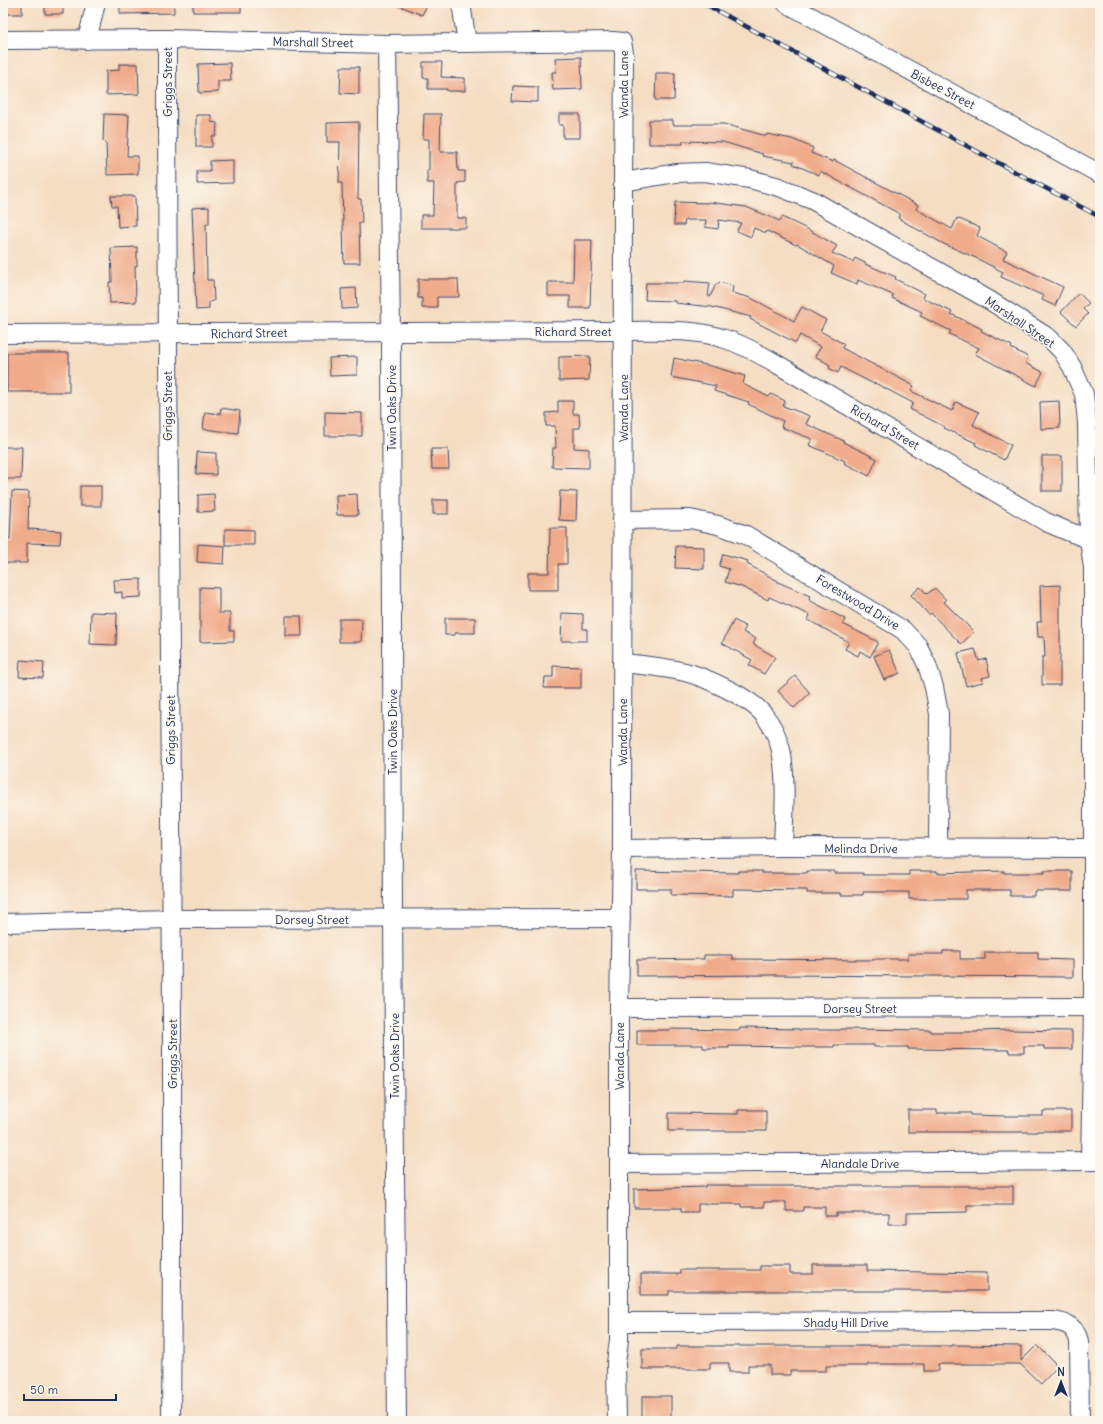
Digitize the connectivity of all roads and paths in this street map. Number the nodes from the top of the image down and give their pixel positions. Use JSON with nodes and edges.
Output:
{"nodes":[{"id":1,"x":96,"y":3,"type":"edge"},
{"id":2,"x":460,"y":3,"type":"edge"},
{"id":3,"x":786,"y":3,"type":"edge"},
{"id":4,"x":806,"y":8,"type":"edge"},
{"id":5,"x":167,"y":39,"type":"junction"},
{"id":6,"x":3,"y":40,"type":"edge"},
{"id":7,"x":87,"y":40,"type":"junction"},
{"id":8,"x":622,"y":42,"type":"joint"},
{"id":9,"x":467,"y":43,"type":"junction"},
{"id":10,"x":386,"y":44,"type":"junction"},
{"id":11,"x":1100,"y":174,"type":"edge"},
{"id":12,"x":623,"y":182,"type":"junction"},
{"id":13,"x":623,"y":331,"type":"junction"},
{"id":14,"x":391,"y":332,"type":"junction"},
{"id":15,"x":3,"y":334,"type":"edge"},
{"id":16,"x":167,"y":334,"type":"junction"},
{"id":17,"x":622,"y":520,"type":"junction"},
{"id":18,"x":1095,"y":538,"type":"edge"},
{"id":19,"x":622,"y":663,"type":"junction"},
{"id":20,"x":783,"y":847,"type":"junction"},
{"id":21,"x":938,"y":848,"type":"junction"},
{"id":22,"x":1096,"y":848,"type":"edge"},
{"id":23,"x":622,"y":849,"type":"junction"},
{"id":24,"x":621,"y":918,"type":"junction"},
{"id":25,"x":171,"y":919,"type":"junction"},
{"id":26,"x":393,"y":919,"type":"junction"},
{"id":27,"x":3,"y":923,"type":"edge"},
{"id":28,"x":619,"y":1008,"type":"junction"},
{"id":29,"x":1096,"y":1008,"type":"edge"},
{"id":30,"x":1095,"y":1161,"type":"edge"},
{"id":31,"x":619,"y":1164,"type":"junction"},
{"id":32,"x":619,"y":1322,"type":"junction"},
{"id":33,"x":171,"y":1421,"type":"edge"},
{"id":34,"x":397,"y":1421,"type":"edge"},
{"id":35,"x":617,"y":1421,"type":"edge"},
{"id":36,"x":1080,"y":1421,"type":"edge"}],
"edges":[{"from":1,"to":7,"type":"street"},
{"from":2,"to":9,"type":"street"},
{"from":3,"to":4,"type":"street","name":"Bisbee Street"},
{"from":4,"to":11,"type":"street","name":"Bisbee Street"},
{"from":5,"to":7,"type":"street","name":"Marshall Street"},
{"from":5,"to":10,"type":"street","name":"Marshall Street"},
{"from":5,"to":16,"type":"street","name":"Griggs Street"},
{"from":6,"to":7,"type":"street","name":"Marshall Street"},
{"from":8,"to":9,"type":"street","name":"Marshall Street"},
{"from":8,"to":12,"type":"street","name":"Wanda Lane"},
{"from":9,"to":10,"type":"street","name":"Marshall Street"},
{"from":10,"to":14,"type":"street","name":"Twin Oaks Drive"},
{"from":12,"to":13,"type":"street","name":"Wanda Lane"},
{"from":12,"to":18,"type":"street","name":"Marshall Street"},
{"from":13,"to":14,"type":"street","name":"Richard Street"},
{"from":13,"to":17,"type":"street","name":"Wanda Lane"},
{"from":13,"to":18,"type":"street","name":"Richard Street"},
{"from":14,"to":16,"type":"street","name":"Richard Street"},
{"from":14,"to":26,"type":"street","name":"Twin Oaks Drive"},
{"from":15,"to":16,"type":"street","name":"Richard Street"},
{"from":16,"to":25,"type":"street","name":"Griggs Street"},
{"from":17,"to":19,"type":"street","name":"Wanda Lane"},
{"from":17,"to":21,"type":"street","name":"Forestwood Drive"},
{"from":18,"to":22,"type":"street","name":"Marshall Street"},
{"from":19,"to":20,"type":"street"},
{"from":19,"to":23,"type":"street","name":"Wanda Lane"},
{"from":20,"to":21,"type":"street","name":"Melinda Drive"},
{"from":20,"to":23,"type":"street","name":"Melinda Drive"},
{"from":21,"to":22,"type":"street","name":"Melinda Drive"},
{"from":22,"to":29,"type":"street","name":"Marshall Street"},
{"from":23,"to":24,"type":"street","name":"Wanda Lane"},
{"from":24,"to":26,"type":"street","name":"Dorsey Street"},
{"from":24,"to":28,"type":"street","name":"Wanda Lane"},
{"from":25,"to":26,"type":"street","name":"Dorsey Street"},
{"from":25,"to":27,"type":"street","name":"Dorsey Street"},
{"from":25,"to":33,"type":"street","name":"Griggs Street"},
{"from":26,"to":34,"type":"street","name":"Twin Oaks Drive"},
{"from":28,"to":29,"type":"street","name":"Dorsey Street"},
{"from":28,"to":31,"type":"street","name":"Wanda Lane"},
{"from":29,"to":30,"type":"street","name":"Marshall Street"},
{"from":30,"to":31,"type":"street","name":"Alandale Drive"},
{"from":31,"to":32,"type":"street","name":"Wanda Lane"},
{"from":32,"to":35,"type":"street","name":"Wanda Lane"},
{"from":32,"to":36,"type":"street","name":"Shady Hill Drive"}]}
